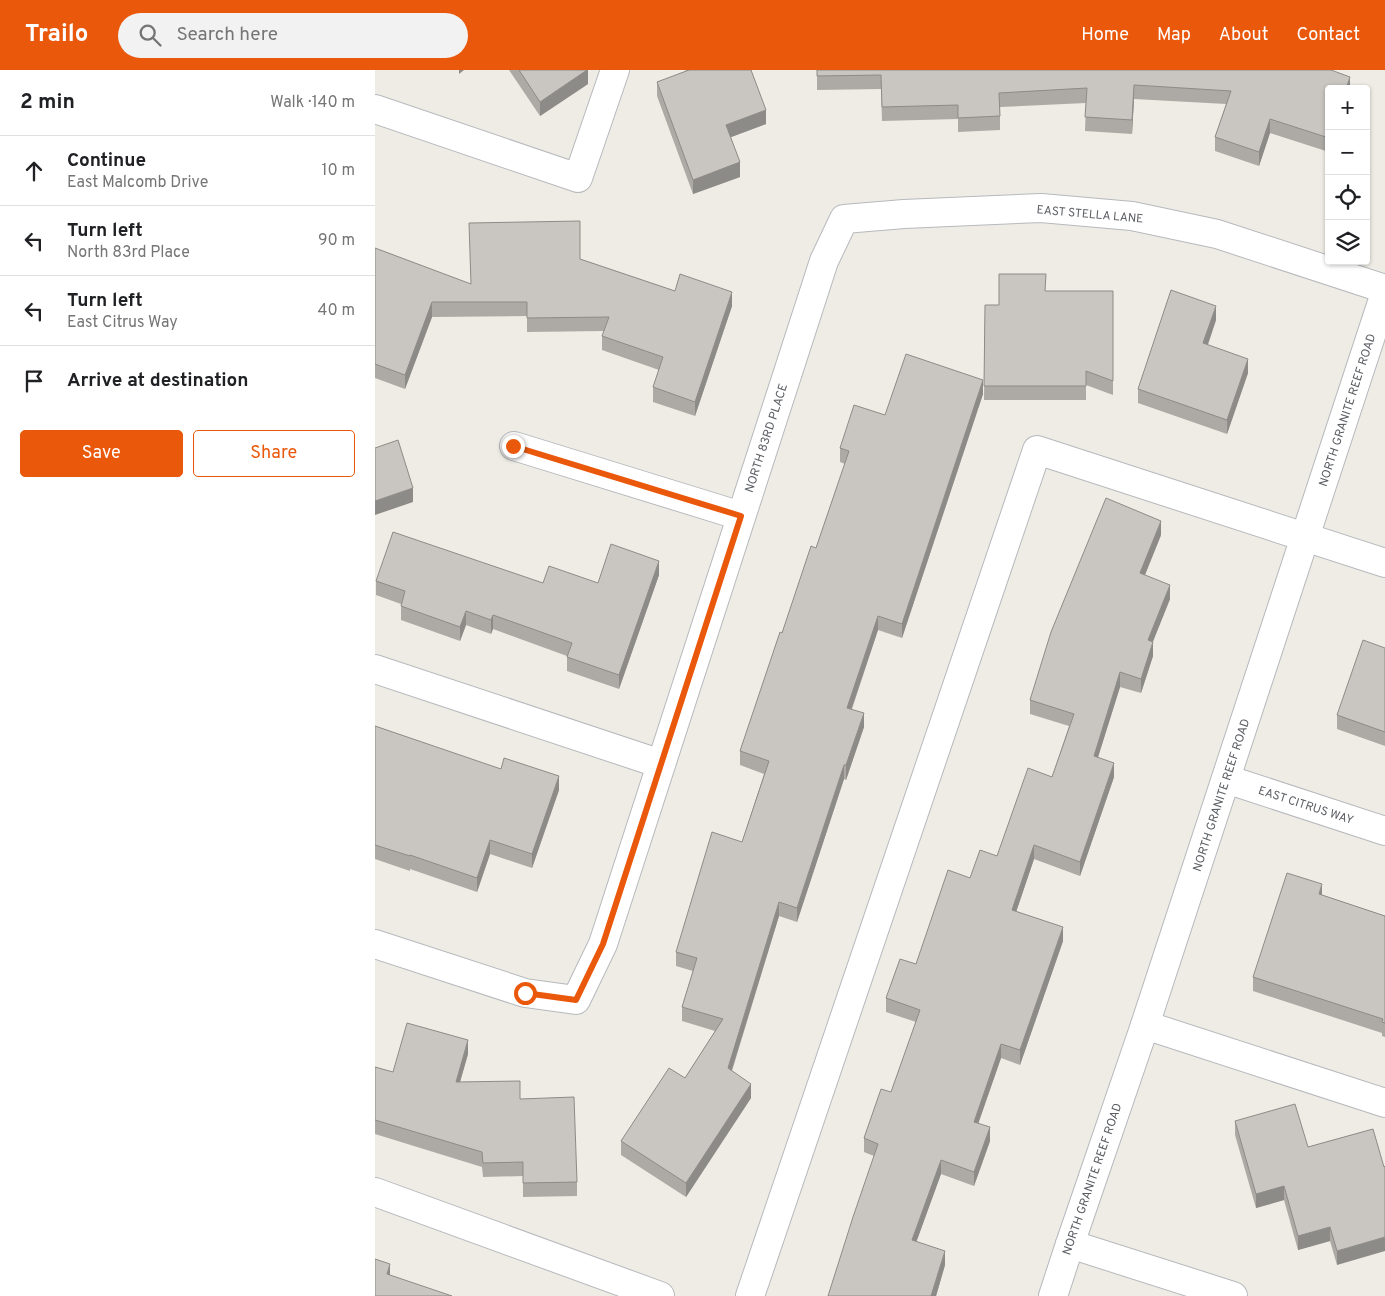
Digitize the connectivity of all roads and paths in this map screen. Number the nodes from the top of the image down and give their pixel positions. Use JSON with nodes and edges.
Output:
{"nodes":[{"id":1,"x":615,"y":70,"type":"edge"},
{"id":2,"x":375,"y":109,"type":"edge"},
{"id":3,"x":844,"y":219,"type":"joint"},
{"id":4,"x":1385,"y":289,"type":"edge"},
{"id":5,"x":1385,"y":293,"type":"edge"},
{"id":6,"x":513,"y":446,"type":"dead end"},
{"id":7,"x":741,"y":516,"type":"junction"},
{"id":8,"x":1305,"y":537,"type":"junction"},
{"id":9,"x":1385,"y":563,"type":"edge"},
{"id":10,"x":375,"y":669,"type":"edge"},
{"id":11,"x":661,"y":764,"type":"junction"},
{"id":12,"x":1226,"y":779,"type":"junction"},
{"id":13,"x":1385,"y":831,"type":"edge"},
{"id":14,"x":375,"y":944,"type":"edge"},
{"id":15,"x":1145,"y":1025,"type":"junction"},
{"id":16,"x":1385,"y":1103,"type":"edge"},
{"id":17,"x":375,"y":1192,"type":"edge"},
{"id":18,"x":1070,"y":1244,"type":"junction"},
{"id":19,"x":660,"y":1296,"type":"edge"},
{"id":20,"x":751,"y":1296,"type":"edge"},
{"id":21,"x":1053,"y":1296,"type":"edge"},
{"id":22,"x":1233,"y":1296,"type":"edge"}],
"edges":[{"from":1,"to":2,"type":"street"},
{"from":3,"to":4,"type":"street","name":"EAST STELLA LANE"},
{"from":3,"to":7,"type":"street","name":"NORTH 83RD PLACE"},
{"from":5,"to":8,"type":"street","name":"NORTH GRANITE REEF ROAD"},
{"from":6,"to":7,"type":"street"},
{"from":7,"to":11,"type":"street","name":"NORTH 83RD PLACE"},
{"from":8,"to":9,"type":"street"},
{"from":8,"to":12,"type":"street","name":"NORTH GRANITE REEF ROAD"},
{"from":8,"to":20,"type":"street"},
{"from":10,"to":11,"type":"street"},
{"from":11,"to":14,"type":"street","name":"NORTH 83RD PLACE"},
{"from":12,"to":13,"type":"street","name":"EAST CITRUS WAY"},
{"from":12,"to":15,"type":"street","name":"NORTH GRANITE REEF ROAD"},
{"from":15,"to":16,"type":"street"},
{"from":15,"to":18,"type":"street","name":"NORTH GRANITE REEF ROAD"},
{"from":17,"to":19,"type":"street"},
{"from":18,"to":21,"type":"street","name":"NORTH GRANITE REEF ROAD"},
{"from":18,"to":22,"type":"street"}]}
